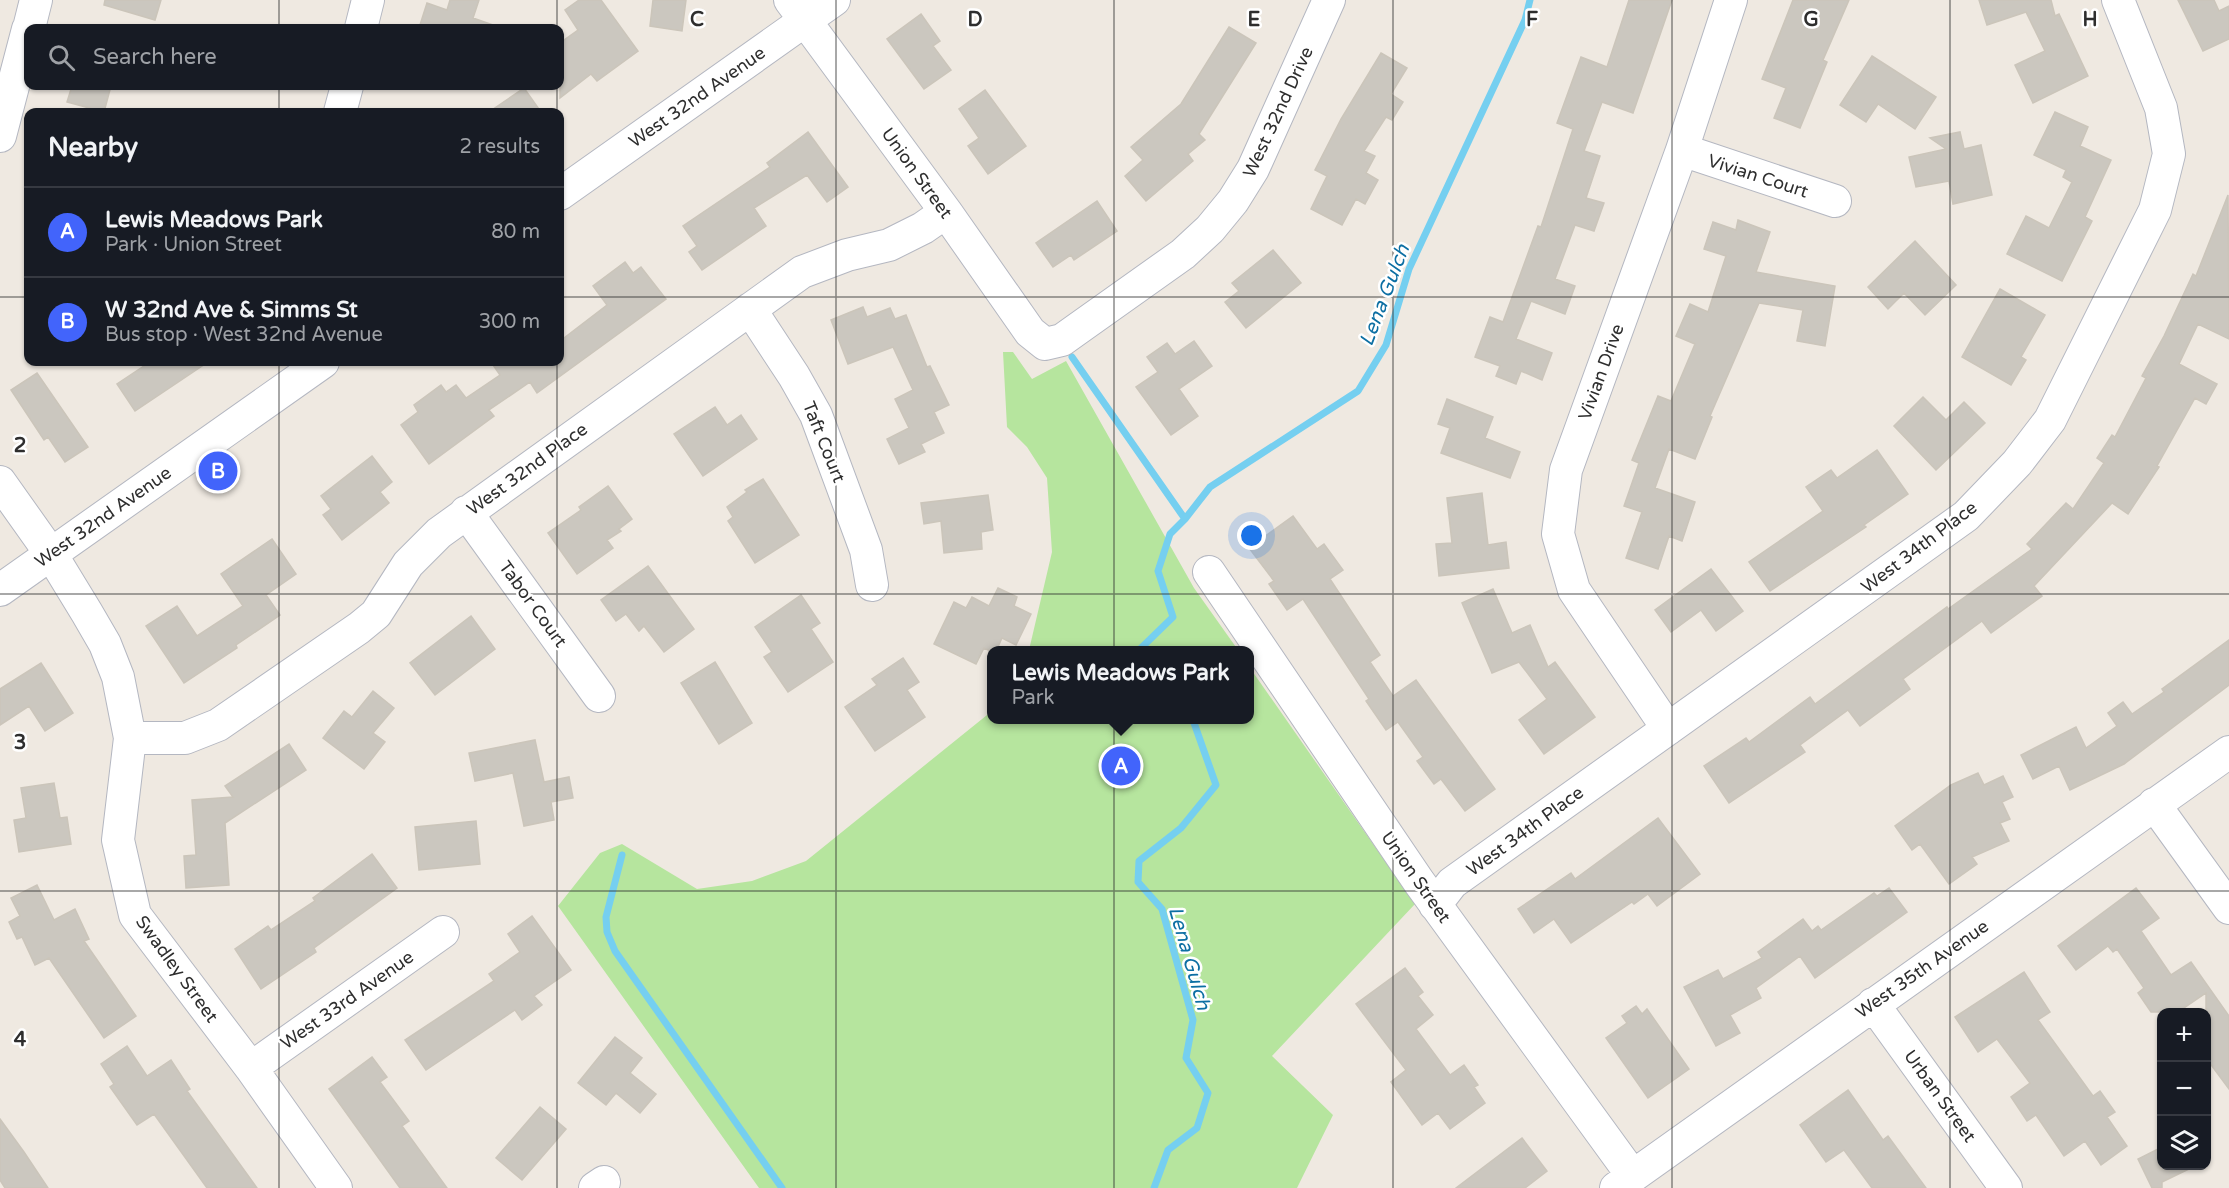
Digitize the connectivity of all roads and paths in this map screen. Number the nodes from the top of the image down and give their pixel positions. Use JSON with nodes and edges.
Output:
{"nodes":[{"id":1,"x":36,"y":0,"type":"edge"},
{"id":2,"x":368,"y":0,"type":"edge"},
{"id":3,"x":834,"y":0,"type":"edge"},
{"id":4,"x":1329,"y":0,"type":"edge"},
{"id":5,"x":1731,"y":0,"type":"edge"},
{"id":6,"x":2118,"y":0,"type":"edge"},
{"id":7,"x":797,"y":10,"type":"edge"},
{"id":8,"x":29,"y":24,"type":"edge"},
{"id":9,"x":362,"y":24,"type":"edge"},
{"id":10,"x":24,"y":44,"type":"edge"},
{"id":11,"x":345,"y":90,"type":"edge"},
{"id":12,"x":341,"y":108,"type":"edge"},
{"id":13,"x":0,"y":136,"type":"edge"},
{"id":14,"x":1682,"y":150,"type":"junction"},
{"id":15,"x":564,"y":191,"type":"edge"},
{"id":16,"x":1835,"y":201,"type":"dead end"},
{"id":17,"x":946,"y":212,"type":"junction"},
{"id":18,"x":750,"y":309,"type":"junction"},
{"id":19,"x":1045,"y":344,"type":"joint"},
{"id":20,"x":317,"y":366,"type":"edge"},
{"id":21,"x":0,"y":482,"type":"edge"},
{"id":22,"x":466,"y":512,"type":"junction"},
{"id":23,"x":51,"y":554,"type":"junction"},
{"id":24,"x":1209,"y":573,"type":"dead end"},
{"id":25,"x":872,"y":585,"type":"dead end"},
{"id":26,"x":0,"y":590,"type":"edge"},
{"id":27,"x":599,"y":696,"type":"dead end"},
{"id":28,"x":1668,"y":729,"type":"junction"},
{"id":29,"x":130,"y":738,"type":"junction"},
{"id":30,"x":2229,"y":752,"type":"edge"},
{"id":31,"x":2154,"y":804,"type":"junction"},
{"id":32,"x":1435,"y":905,"type":"junction"},
{"id":33,"x":2229,"y":908,"type":"edge"},
{"id":34,"x":443,"y":932,"type":"dead end"},
{"id":35,"x":1873,"y":1004,"type":"junction"},
{"id":36,"x":251,"y":1068,"type":"junction"},
{"id":37,"x":1624,"y":1182,"type":"edge"},
{"id":38,"x":336,"y":1188,"type":"edge"},
{"id":39,"x":2006,"y":1188,"type":"edge"}],
"edges":[{"from":1,"to":8,"type":"street"},
{"from":2,"to":9,"type":"street"},
{"from":3,"to":7,"type":"street","name":"West 32nd Avenue"},
{"from":4,"to":19,"type":"street","name":"West 32nd Drive"},
{"from":5,"to":14,"type":"street","name":"Vivian Drive"},
{"from":6,"to":28,"type":"street","name":"West 34th Place"},
{"from":7,"to":15,"type":"street","name":"West 32nd Avenue"},
{"from":7,"to":17,"type":"street","name":"Union Street"},
{"from":10,"to":13,"type":"street"},
{"from":11,"to":12,"type":"street"},
{"from":14,"to":16,"type":"street","name":"Vivian Court"},
{"from":14,"to":28,"type":"street","name":"Vivian Drive"},
{"from":17,"to":18,"type":"street","name":"West 32nd Place"},
{"from":17,"to":19,"type":"street","name":"Union Street"},
{"from":18,"to":22,"type":"street","name":"West 32nd Place"},
{"from":18,"to":25,"type":"street","name":"Taft Court"},
{"from":20,"to":23,"type":"street","name":"West 32nd Avenue"},
{"from":21,"to":23,"type":"street","name":"Swadley Street"},
{"from":22,"to":27,"type":"street","name":"Tabor Court"},
{"from":22,"to":29,"type":"street","name":"West 32nd Place"},
{"from":23,"to":26,"type":"street","name":"West 32nd Avenue"},
{"from":23,"to":29,"type":"street","name":"Swadley Street"},
{"from":24,"to":32,"type":"street","name":"Union Street"},
{"from":28,"to":32,"type":"street","name":"West 34th Place"},
{"from":29,"to":36,"type":"street","name":"Swadley Street"},
{"from":30,"to":31,"type":"street","name":"West 35th Avenue"},
{"from":31,"to":33,"type":"street"},
{"from":31,"to":35,"type":"street","name":"West 35th Avenue"},
{"from":32,"to":37,"type":"street","name":"Union Street"},
{"from":34,"to":36,"type":"street","name":"West 33rd Avenue"},
{"from":35,"to":37,"type":"street","name":"West 35th Avenue"},
{"from":35,"to":39,"type":"street","name":"Urban Street"},
{"from":36,"to":38,"type":"street","name":"Swadley Street"}]}
